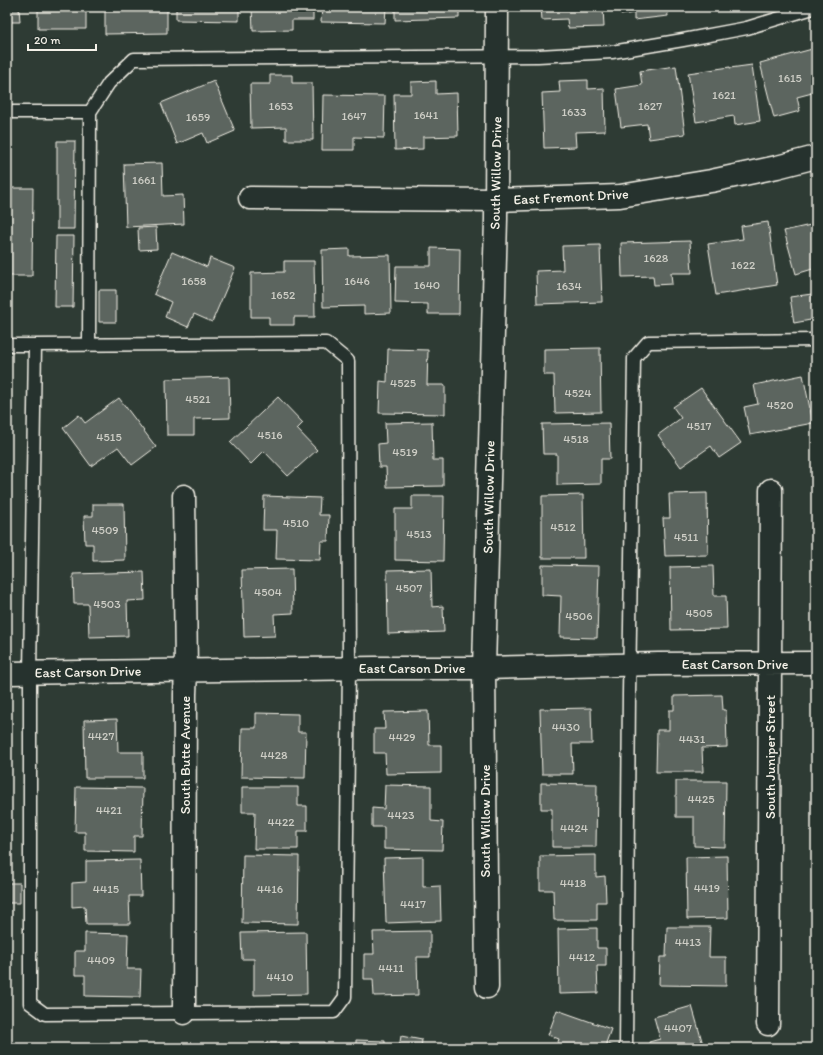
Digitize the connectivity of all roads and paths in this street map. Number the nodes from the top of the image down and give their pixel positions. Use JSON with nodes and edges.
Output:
{"nodes":[{"id":1,"x":497,"y":7,"type":"edge"},
{"id":2,"x":816,"y":7,"type":"edge"},
{"id":3,"x":497,"y":56,"type":"junction"},
{"id":4,"x":7,"y":112,"type":"edge"},
{"id":5,"x":90,"y":112,"type":"junction"},
{"id":6,"x":816,"y":157,"type":"edge"},
{"id":7,"x":250,"y":198,"type":"dead end"},
{"id":8,"x":496,"y":200,"type":"junction"},
{"id":9,"x":816,"y":340,"type":"edge"},
{"id":10,"x":89,"y":344,"type":"junction"},
{"id":11,"x":7,"y":345,"type":"edge"},
{"id":12,"x":35,"y":345,"type":"junction"},
{"id":13,"x":771,"y":490,"type":"dead end"},
{"id":14,"x":184,"y":496,"type":"dead end"},
{"id":15,"x":816,"y":663,"type":"edge"},
{"id":16,"x":770,"y":664,"type":"junction"},
{"id":17,"x":630,"y":665,"type":"junction"},
{"id":18,"x":349,"y":668,"type":"junction"},
{"id":19,"x":484,"y":668,"type":"junction"},
{"id":20,"x":186,"y":670,"type":"junction"},
{"id":21,"x":7,"y":673,"type":"edge"},
{"id":22,"x":30,"y":673,"type":"junction"},
{"id":23,"x":487,"y":987,"type":"dead end"},
{"id":24,"x":184,"y":1013,"type":"junction"},
{"id":25,"x":768,"y":1024,"type":"dead end"},
{"id":26,"x":626,"y":1048,"type":"edge"}],
"edges":[{"from":1,"to":3,"type":"street","name":"South Willow Drive"},
{"from":2,"to":3,"type":"lane"},
{"from":3,"to":5,"type":"lane"},
{"from":3,"to":8,"type":"street","name":"South Willow Drive"},
{"from":4,"to":5,"type":"lane"},
{"from":5,"to":10,"type":"lane"},
{"from":6,"to":8,"type":"street","name":"East Fremont Drive"},
{"from":7,"to":8,"type":"street","name":"East Fremont Drive"},
{"from":8,"to":19,"type":"street","name":"South Willow Drive"},
{"from":9,"to":17,"type":"lane"},
{"from":10,"to":12,"type":"lane"},
{"from":10,"to":18,"type":"lane"},
{"from":11,"to":12,"type":"lane"},
{"from":12,"to":22,"type":"lane"},
{"from":13,"to":16,"type":"street","name":"South Juniper Street"},
{"from":14,"to":20,"type":"street","name":"South Butte Avenue"},
{"from":15,"to":16,"type":"street","name":"East Carson Drive"},
{"from":16,"to":17,"type":"street","name":"East Carson Drive"},
{"from":16,"to":25,"type":"street","name":"South Juniper Street"},
{"from":17,"to":19,"type":"street","name":"East Carson Drive"},
{"from":17,"to":26,"type":"lane"},
{"from":18,"to":19,"type":"street","name":"East Carson Drive"},
{"from":18,"to":20,"type":"street","name":"East Carson Drive"},
{"from":18,"to":24,"type":"lane"},
{"from":19,"to":23,"type":"street","name":"South Willow Drive"},
{"from":20,"to":22,"type":"street","name":"East Carson Drive"},
{"from":20,"to":24,"type":"street","name":"South Butte Avenue"},
{"from":21,"to":22,"type":"street","name":"East Carson Drive"},
{"from":22,"to":24,"type":"lane"}]}
